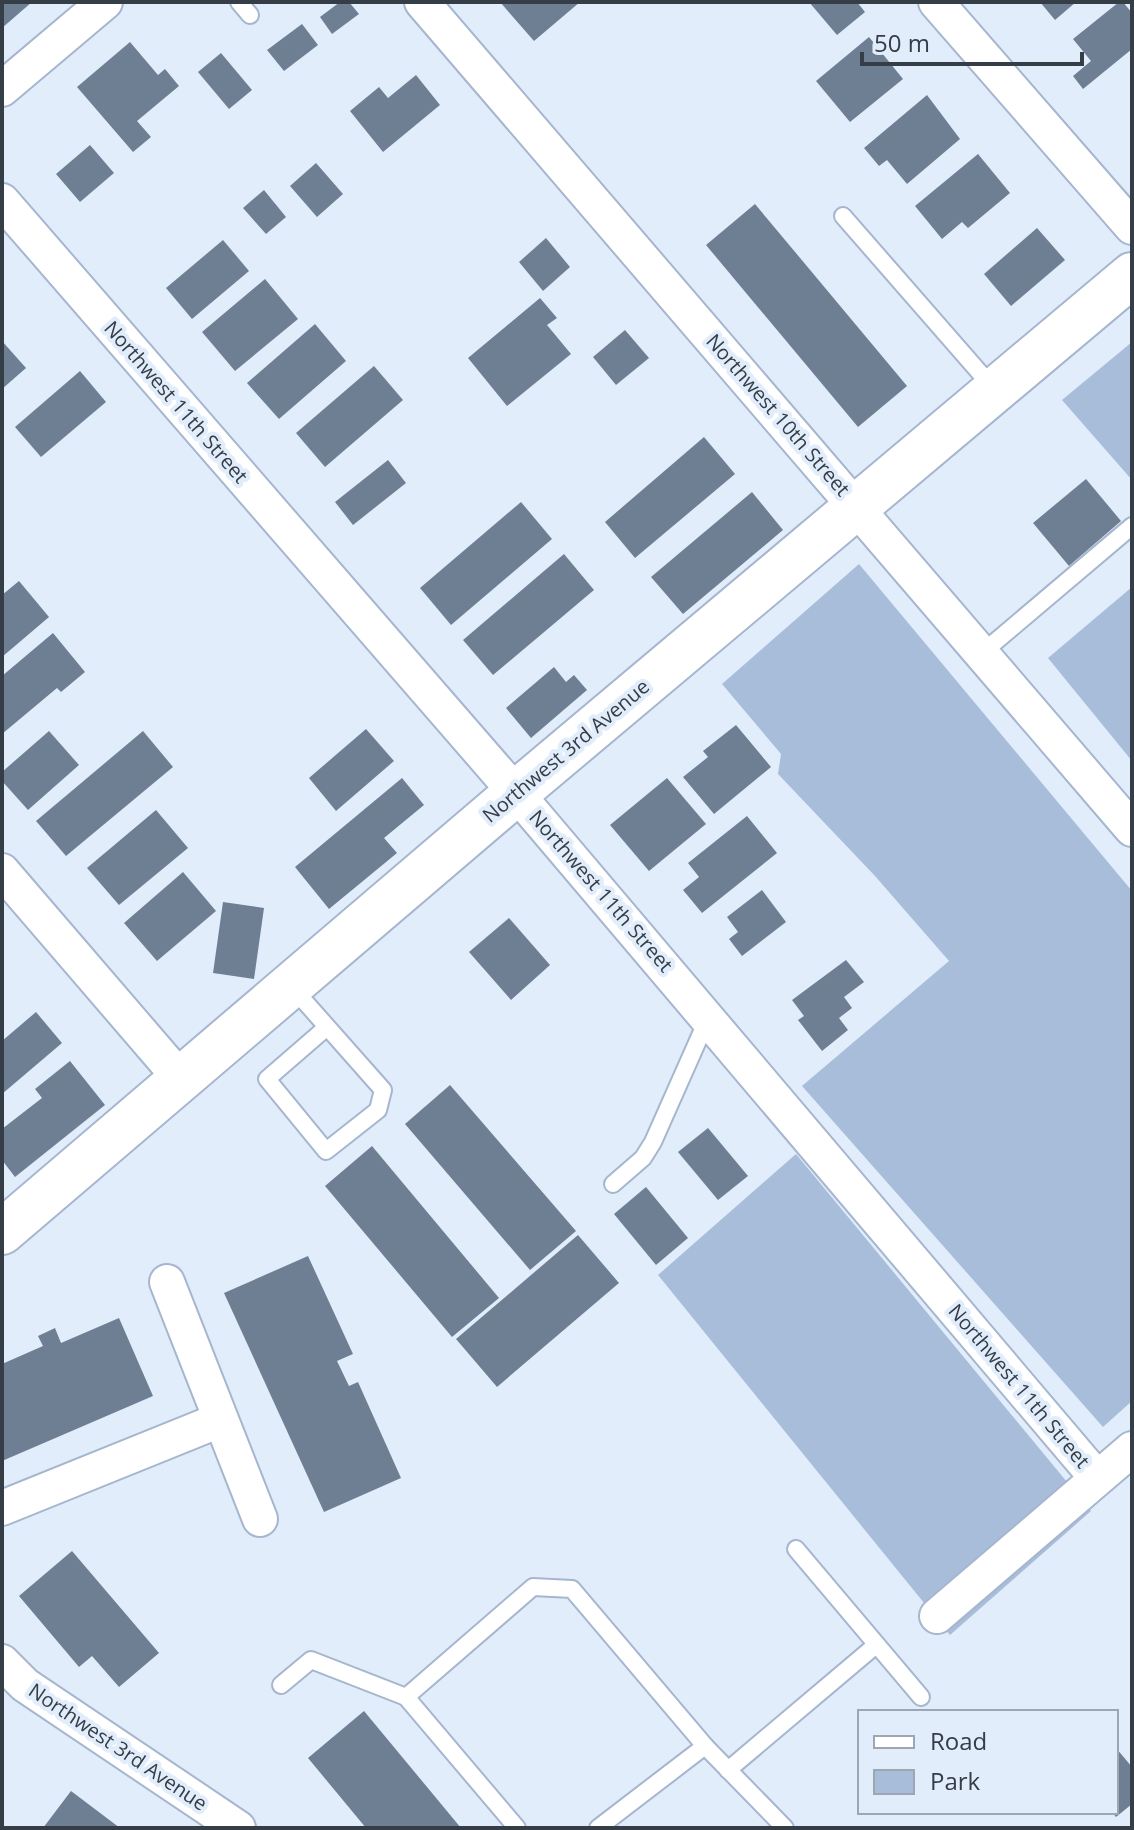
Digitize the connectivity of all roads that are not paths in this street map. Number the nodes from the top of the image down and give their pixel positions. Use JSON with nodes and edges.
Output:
{"nodes":[{"id":1,"x":105,"y":2,"type":"edge"},
{"id":2,"x":422,"y":2,"type":"edge"},
{"id":3,"x":936,"y":2,"type":"edge"},
{"id":4,"x":2,"y":89,"type":"edge"},
{"id":5,"x":2,"y":201,"type":"edge"},
{"id":6,"x":843,"y":216,"type":"dead end"},
{"id":7,"x":1132,"y":227,"type":"edge"},
{"id":8,"x":1132,"y":275,"type":"edge"},
{"id":9,"x":995,"y":390,"type":"junction"},
{"id":10,"x":857,"y":506,"type":"junction"},
{"id":11,"x":1132,"y":526,"type":"edge"},
{"id":12,"x":982,"y":653,"type":"junction"},
{"id":13,"x":516,"y":793,"type":"junction"},
{"id":14,"x":1132,"y":829,"type":"edge"},
{"id":15,"x":2,"y":871,"type":"edge"},
{"id":16,"x":290,"y":985,"type":"junction"},
{"id":17,"x":708,"y":1017,"type":"junction"},
{"id":18,"x":327,"y":1027,"type":"junction"},
{"id":19,"x":180,"y":1078,"type":"junction"},
{"id":20,"x":613,"y":1184,"type":"dead end"},
{"id":21,"x":2,"y":1232,"type":"edge"},
{"id":22,"x":167,"y":1282,"type":"dead end"},
{"id":23,"x":220,"y":1420,"type":"junction"},
{"id":24,"x":1132,"y":1449,"type":"edge"},
{"id":25,"x":1097,"y":1478,"type":"junction"},
{"id":26,"x":2,"y":1508,"type":"edge"},
{"id":27,"x":260,"y":1519,"type":"dead end"},
{"id":28,"x":796,"y":1549,"type":"dead end"},
{"id":29,"x":937,"y":1616,"type":"dead end"},
{"id":30,"x":876,"y":1645,"type":"junction"},
{"id":31,"x":2,"y":1662,"type":"edge"},
{"id":32,"x":281,"y":1685,"type":"dead end"},
{"id":33,"x":406,"y":1697,"type":"junction"},
{"id":34,"x":921,"y":1697,"type":"dead end"},
{"id":35,"x":705,"y":1746,"type":"junction"},
{"id":36,"x":728,"y":1770,"type":"junction"},
{"id":37,"x":238,"y":1828,"type":"edge"},
{"id":38,"x":517,"y":1828,"type":"edge"},
{"id":39,"x":598,"y":1828,"type":"edge"},
{"id":40,"x":785,"y":1828,"type":"edge"}],
"edges":[{"from":1,"to":4,"type":"street"},
{"from":2,"to":10,"type":"street","name":"Northwest 10th Street"},
{"from":3,"to":7,"type":"street"},
{"from":5,"to":13,"type":"street","name":"Northwest 11th Street"},
{"from":6,"to":9,"type":"lane"},
{"from":8,"to":9,"type":"street","name":"Northwest 3rd Avenue"},
{"from":9,"to":10,"type":"street","name":"Northwest 3rd Avenue"},
{"from":10,"to":12,"type":"street","name":"Northwest 10th Street"},
{"from":10,"to":13,"type":"street","name":"Northwest 3rd Avenue"},
{"from":11,"to":12,"type":"lane"},
{"from":12,"to":14,"type":"street","name":"Northwest 10th Street"},
{"from":13,"to":16,"type":"street","name":"Northwest 3rd Avenue"},
{"from":13,"to":17,"type":"street","name":"Northwest 11th Street"},
{"from":15,"to":19,"type":"street"},
{"from":16,"to":18,"type":"lane"},
{"from":16,"to":19,"type":"street","name":"Northwest 3rd Avenue"},
{"from":17,"to":20,"type":"lane"},
{"from":17,"to":25,"type":"street","name":"Northwest 11th Street"},
{"from":18,"to":18,"type":"lane"},
{"from":19,"to":21,"type":"street","name":"Northwest 3rd Avenue"},
{"from":22,"to":23,"type":"street"},
{"from":23,"to":26,"type":"street"},
{"from":23,"to":27,"type":"street"},
{"from":24,"to":25,"type":"street"},
{"from":25,"to":29,"type":"street"},
{"from":28,"to":30,"type":"lane"},
{"from":30,"to":34,"type":"lane"},
{"from":30,"to":36,"type":"lane"},
{"from":31,"to":37,"type":"street","name":"Northwest 3rd Avenue"},
{"from":32,"to":33,"type":"lane"},
{"from":33,"to":35,"type":"lane"},
{"from":33,"to":38,"type":"lane"},
{"from":35,"to":36,"type":"lane"},
{"from":35,"to":39,"type":"lane"},
{"from":36,"to":40,"type":"lane"}]}
